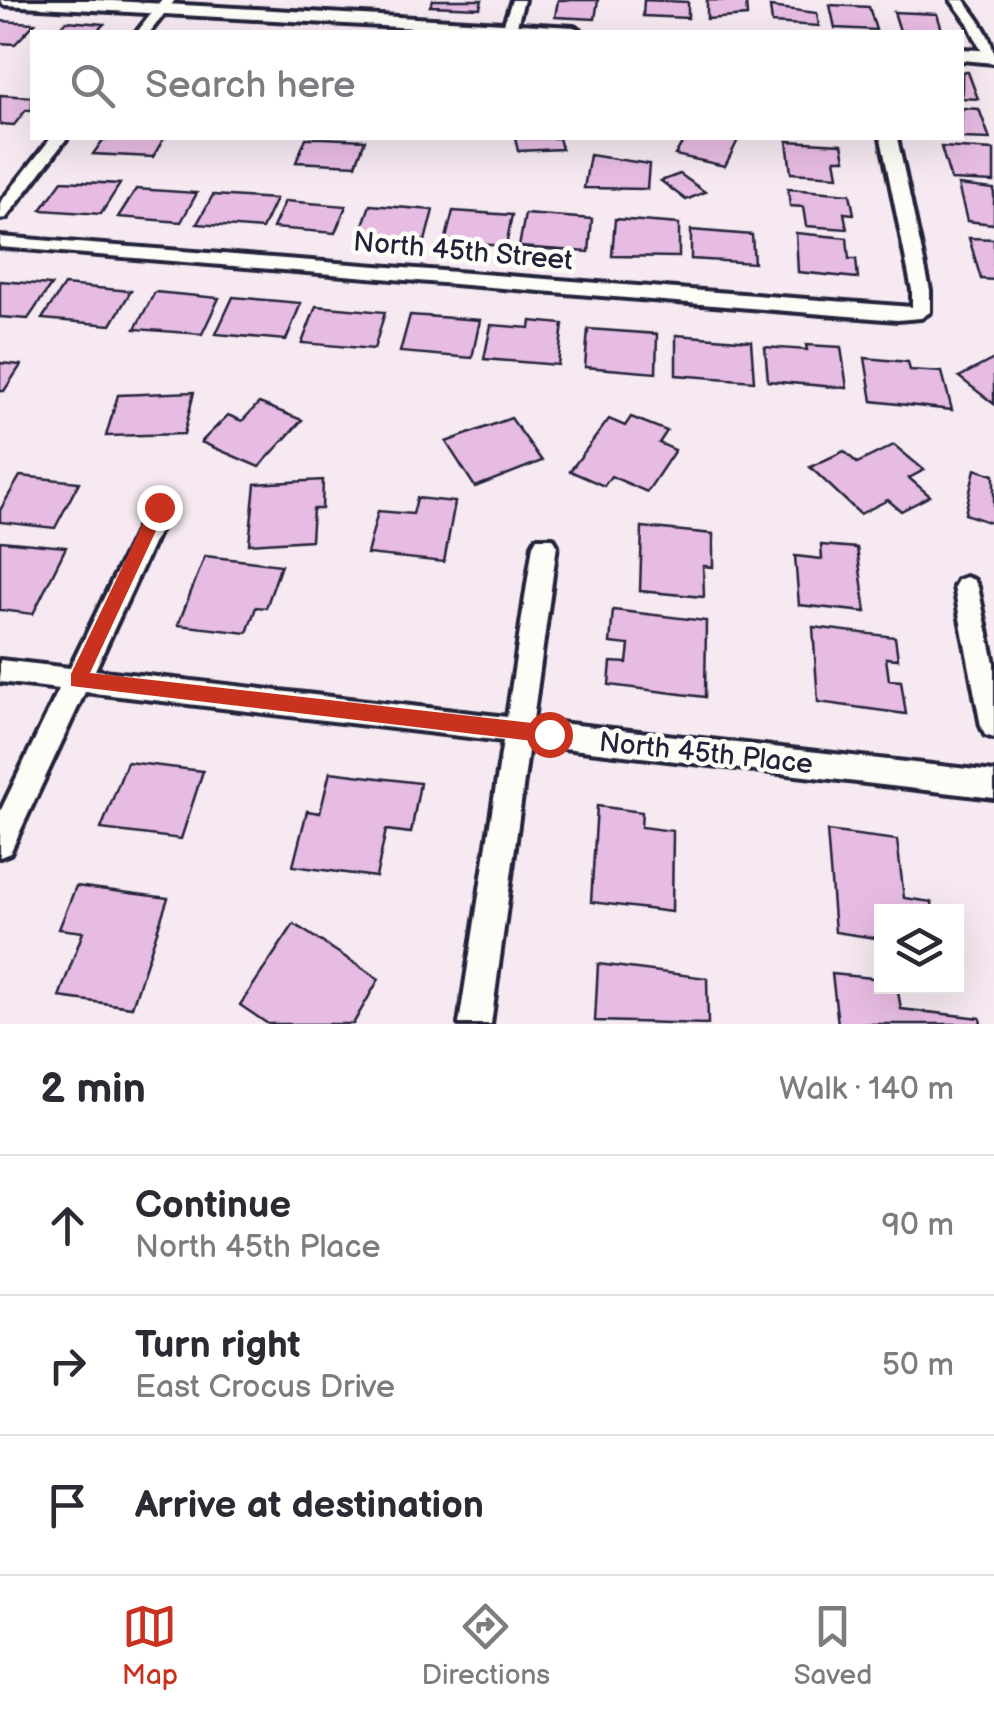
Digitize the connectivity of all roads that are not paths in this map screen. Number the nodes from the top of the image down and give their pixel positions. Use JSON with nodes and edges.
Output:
{"nodes":[{"id":1,"x":4,"y":0,"type":"edge"},
{"id":2,"x":518,"y":0,"type":"edge"},
{"id":3,"x":957,"y":0,"type":"edge"},
{"id":4,"x":165,"y":4,"type":"edge"},
{"id":5,"x":386,"y":27,"type":"edge"},
{"id":6,"x":509,"y":29,"type":"junction"},
{"id":7,"x":144,"y":30,"type":"edge"},
{"id":8,"x":531,"y":30,"type":"edge"},
{"id":9,"x":964,"y":55,"type":"edge"},
{"id":10,"x":992,"y":57,"type":"edge"},
{"id":11,"x":58,"y":140,"type":"edge"},
{"id":12,"x":890,"y":140,"type":"edge"},
{"id":13,"x":0,"y":214,"type":"edge"},
{"id":14,"x":0,"y":242,"type":"edge"},
{"id":15,"x":159,"y":507,"type":"dead end"},
{"id":16,"x":544,"y":545,"type":"dead end"},
{"id":17,"x":966,"y":587,"type":"dead end"},
{"id":18,"x":0,"y":671,"type":"edge"},
{"id":19,"x":78,"y":680,"type":"junction"},
{"id":20,"x":994,"y":726,"type":"edge"},
{"id":21,"x":518,"y":731,"type":"junction"},
{"id":22,"x":994,"y":784,"type":"edge"},
{"id":23,"x":0,"y":842,"type":"edge"},
{"id":24,"x":475,"y":1024,"type":"edge"}],
"edges":[{"from":1,"to":4,"type":"street"},
{"from":2,"to":6,"type":"street"},
{"from":3,"to":10,"type":"street"},
{"from":4,"to":5,"type":"street"},
{"from":4,"to":7,"type":"street"},
{"from":5,"to":6,"type":"street"},
{"from":6,"to":8,"type":"street"},
{"from":9,"to":10,"type":"street"},
{"from":11,"to":13,"type":"street"},
{"from":12,"to":14,"type":"street","name":"North 45th Street"},
{"from":15,"to":19,"type":"street"},
{"from":16,"to":21,"type":"street"},
{"from":17,"to":20,"type":"street"},
{"from":18,"to":19,"type":"street","name":"North 45th Place"},
{"from":19,"to":21,"type":"street","name":"North 45th Place"},
{"from":19,"to":23,"type":"street"},
{"from":21,"to":22,"type":"street","name":"North 45th Place"},
{"from":21,"to":24,"type":"street"}]}
